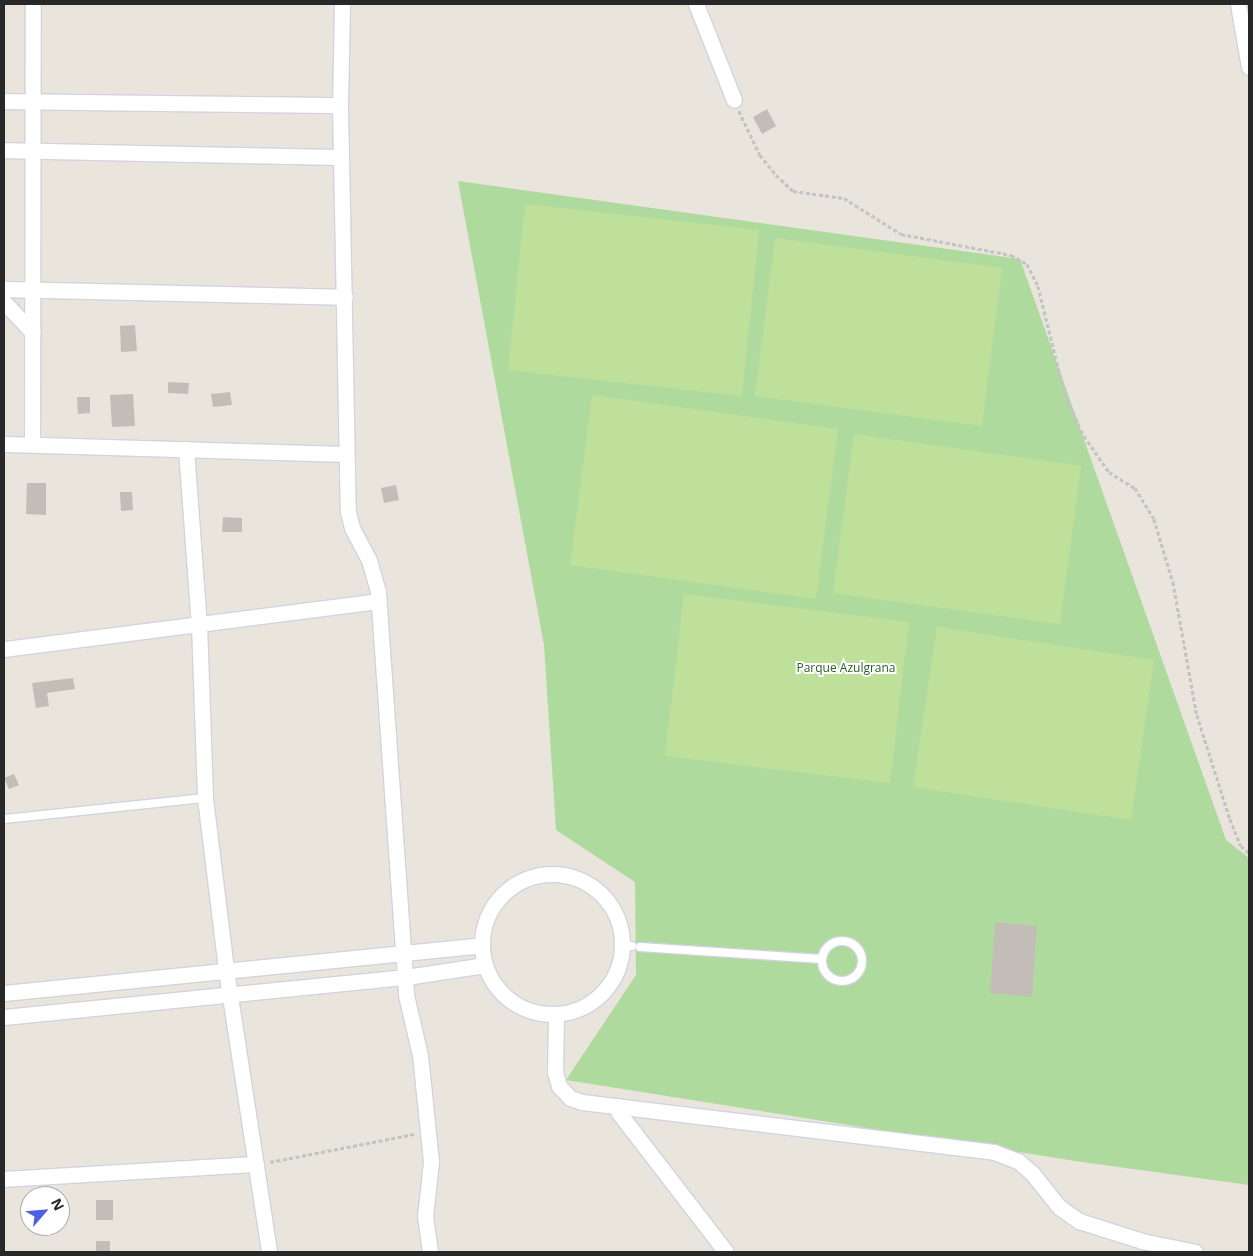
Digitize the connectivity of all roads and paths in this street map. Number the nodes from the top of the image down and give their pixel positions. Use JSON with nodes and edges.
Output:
{"nodes":[{"id":1,"x":33,"y":4,"type":"edge"},
{"id":2,"x":342,"y":4,"type":"edge"},
{"id":3,"x":696,"y":4,"type":"edge"},
{"id":4,"x":1238,"y":4,"type":"edge"},
{"id":5,"x":1246,"y":33,"type":"edge"},
{"id":6,"x":1249,"y":67,"type":"edge"},
{"id":7,"x":734,"y":100,"type":"joint"},
{"id":8,"x":4,"y":101,"type":"edge"},
{"id":9,"x":33,"y":101,"type":"junction"},
{"id":10,"x":340,"y":105,"type":"junction"},
{"id":11,"x":4,"y":150,"type":"edge"},
{"id":12,"x":32,"y":150,"type":"junction"},
{"id":13,"x":341,"y":157,"type":"junction"},
{"id":14,"x":34,"y":288,"type":"junction"},
{"id":15,"x":4,"y":289,"type":"edge"},
{"id":16,"x":345,"y":297,"type":"junction"},
{"id":17,"x":4,"y":302,"type":"edge"},
{"id":18,"x":33,"y":333,"type":"junction"},
{"id":19,"x":32,"y":443,"type":"junction"},
{"id":20,"x":4,"y":444,"type":"edge"},
{"id":21,"x":186,"y":449,"type":"junction"},
{"id":22,"x":346,"y":454,"type":"junction"},
{"id":23,"x":378,"y":601,"type":"junction"},
{"id":24,"x":200,"y":624,"type":"junction"},
{"id":25,"x":4,"y":649,"type":"edge"},
{"id":26,"x":205,"y":798,"type":"junction"},
{"id":27,"x":4,"y":819,"type":"edge"},
{"id":28,"x":1249,"y":853,"type":"edge"},
{"id":29,"x":482,"y":945,"type":"junction"},
{"id":30,"x":631,"y":946,"type":"junction"},
{"id":31,"x":405,"y":951,"type":"junction"},
{"id":32,"x":822,"y":959,"type":"junction"},
{"id":33,"x":485,"y":965,"type":"junction"},
{"id":34,"x":226,"y":970,"type":"junction"},
{"id":35,"x":406,"y":977,"type":"junction"},
{"id":36,"x":4,"y":993,"type":"edge"},
{"id":37,"x":231,"y":993,"type":"junction"},
{"id":38,"x":556,"y":1015,"type":"junction"},
{"id":39,"x":4,"y":1017,"type":"edge"},
{"id":40,"x":617,"y":1106,"type":"junction"},
{"id":41,"x":428,"y":1132,"type":"junction"},
{"id":42,"x":256,"y":1164,"type":"junction"},
{"id":43,"x":4,"y":1179,"type":"edge"},
{"id":44,"x":269,"y":1252,"type":"edge"},
{"id":45,"x":430,"y":1252,"type":"edge"},
{"id":46,"x":726,"y":1252,"type":"edge"},
{"id":47,"x":1196,"y":1252,"type":"edge"}],
"edges":[{"from":1,"to":9,"type":"street"},
{"from":2,"to":10,"type":"street"},
{"from":3,"to":7,"type":"street"},
{"from":4,"to":5,"type":"street"},
{"from":5,"to":6,"type":"street"},
{"from":7,"to":28,"type":"path"},
{"from":8,"to":9,"type":"street"},
{"from":9,"to":10,"type":"street"},
{"from":9,"to":12,"type":"street"},
{"from":10,"to":13,"type":"street"},
{"from":11,"to":12,"type":"street"},
{"from":12,"to":13,"type":"street"},
{"from":12,"to":14,"type":"street"},
{"from":13,"to":16,"type":"street"},
{"from":14,"to":15,"type":"street"},
{"from":14,"to":16,"type":"street"},
{"from":14,"to":18,"type":"street"},
{"from":16,"to":22,"type":"street"},
{"from":17,"to":18,"type":"street"},
{"from":18,"to":19,"type":"street"},
{"from":19,"to":20,"type":"street"},
{"from":19,"to":21,"type":"street"},
{"from":21,"to":22,"type":"street"},
{"from":21,"to":24,"type":"street"},
{"from":22,"to":23,"type":"street"},
{"from":23,"to":24,"type":"street"},
{"from":23,"to":31,"type":"street"},
{"from":24,"to":25,"type":"street"},
{"from":24,"to":26,"type":"street"},
{"from":26,"to":27,"type":"lane"},
{"from":26,"to":34,"type":"street"},
{"from":29,"to":30,"type":"street"},
{"from":29,"to":31,"type":"street"},
{"from":29,"to":33,"type":"street"},
{"from":30,"to":32,"type":"lane"},
{"from":30,"to":38,"type":"street"},
{"from":31,"to":34,"type":"street"},
{"from":31,"to":35,"type":"street"},
{"from":32,"to":32,"type":"lane"},
{"from":33,"to":35,"type":"street"},
{"from":33,"to":38,"type":"street"},
{"from":34,"to":36,"type":"street"},
{"from":34,"to":37,"type":"street"},
{"from":35,"to":37,"type":"street"},
{"from":35,"to":41,"type":"street"},
{"from":37,"to":39,"type":"street"},
{"from":37,"to":42,"type":"street"},
{"from":38,"to":40,"type":"street"},
{"from":40,"to":46,"type":"street"},
{"from":40,"to":47,"type":"street"},
{"from":41,"to":42,"type":"path"},
{"from":41,"to":45,"type":"street"},
{"from":42,"to":43,"type":"street"},
{"from":42,"to":44,"type":"street"}]}
